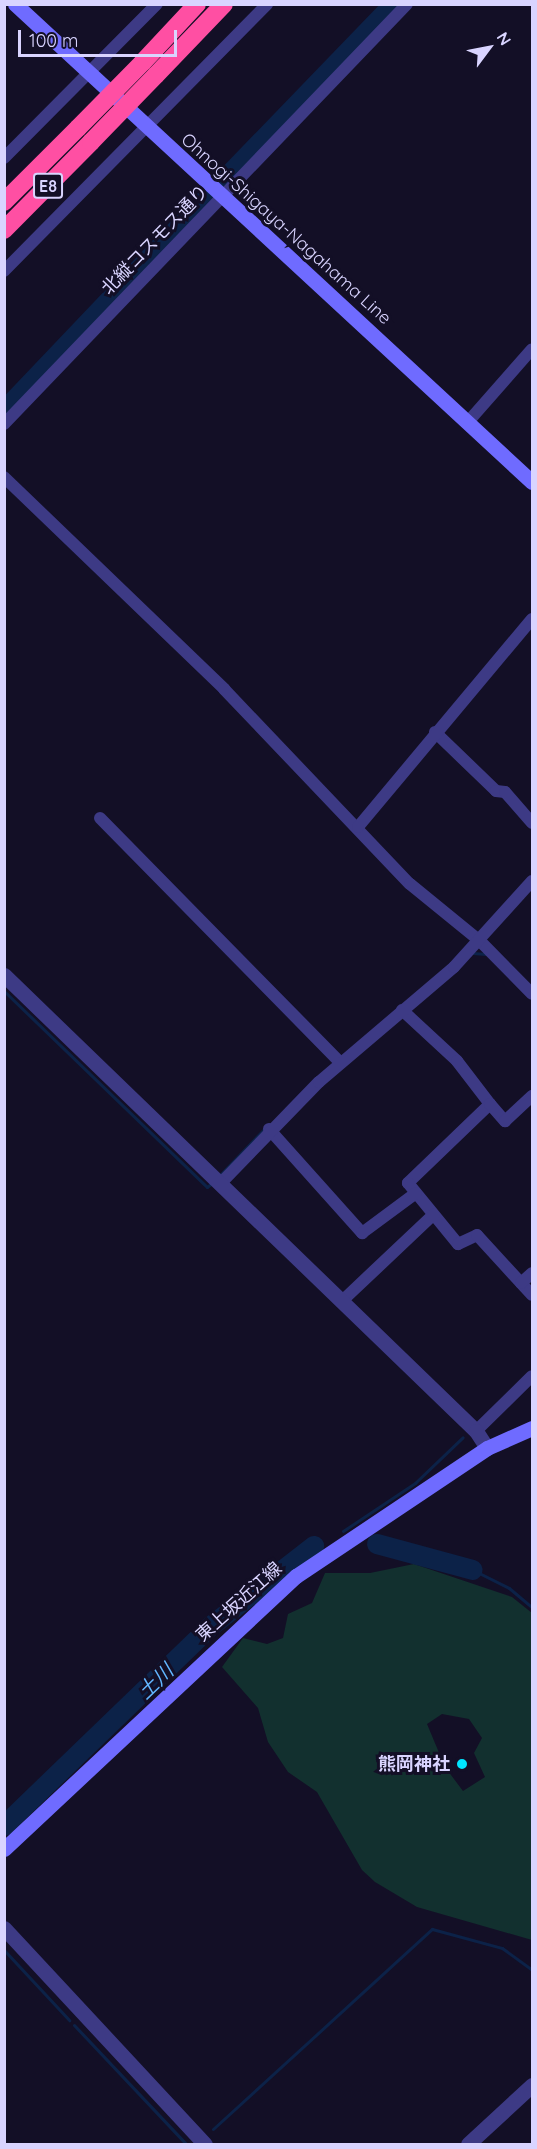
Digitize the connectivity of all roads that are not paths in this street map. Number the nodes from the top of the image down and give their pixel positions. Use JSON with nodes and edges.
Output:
{"nodes":[{"id":1,"x":15,"y":4,"type":"edge"},
{"id":2,"x":157,"y":4,"type":"edge"},
{"id":3,"x":196,"y":4,"type":"edge"},
{"id":4,"x":224,"y":4,"type":"edge"},
{"id":5,"x":267,"y":4,"type":"edge"},
{"id":6,"x":407,"y":4,"type":"edge"},
{"id":7,"x":89,"y":75,"type":"junction"},
{"id":8,"x":146,"y":128,"type":"junction"},
{"id":9,"x":4,"y":158,"type":"edge"},
{"id":10,"x":224,"y":195,"type":"junction"},
{"id":11,"x":4,"y":202,"type":"edge"},
{"id":12,"x":4,"y":230,"type":"edge"},
{"id":13,"x":4,"y":271,"type":"edge"},
{"id":14,"x":532,"y":349,"type":"edge"},
{"id":15,"x":467,"y":423,"type":"junction"},
{"id":16,"x":4,"y":424,"type":"edge"},
{"id":17,"x":4,"y":477,"type":"edge"},
{"id":18,"x":532,"y":482,"type":"edge"},
{"id":19,"x":532,"y":620,"type":"edge"},
{"id":20,"x":435,"y":732,"type":"junction"},
{"id":21,"x":100,"y":818,"type":"dead end"},
{"id":22,"x":532,"y":823,"type":"edge"},
{"id":23,"x":358,"y":827,"type":"junction"},
{"id":24,"x":532,"y":881,"type":"edge"},
{"id":25,"x":480,"y":941,"type":"junction"},
{"id":26,"x":4,"y":975,"type":"edge"},
{"id":27,"x":532,"y":994,"type":"edge"},
{"id":28,"x":404,"y":1014,"type":"junction"},
{"id":29,"x":340,"y":1062,"type":"junction"},
{"id":30,"x":532,"y":1096,"type":"edge"},
{"id":31,"x":490,"y":1104,"type":"junction"},
{"id":32,"x":268,"y":1129,"type":"junction"},
{"id":33,"x":217,"y":1181,"type":"junction"},
{"id":34,"x":416,"y":1193,"type":"junction"},
{"id":35,"x":433,"y":1215,"type":"junction"},
{"id":36,"x":532,"y":1272,"type":"edge"},
{"id":37,"x":521,"y":1283,"type":"junction"},
{"id":38,"x":532,"y":1295,"type":"edge"},
{"id":39,"x":341,"y":1302,"type":"junction"},
{"id":40,"x":532,"y":1376,"type":"edge"},
{"id":41,"x":532,"y":1428,"type":"edge"},
{"id":42,"x":476,"y":1431,"type":"junction"},
{"id":43,"x":487,"y":1448,"type":"junction"},
{"id":44,"x":4,"y":1849,"type":"edge"},
{"id":45,"x":4,"y":1928,"type":"edge"},
{"id":46,"x":532,"y":2085,"type":"edge"},
{"id":47,"x":205,"y":2145,"type":"edge"},
{"id":48,"x":468,"y":2145,"type":"edge"}],
"edges":[{"from":1,"to":7,"type":"main road","name":"Ohnogi-Shigaya-Nagahama Line"},
{"from":2,"to":7,"type":"street"},
{"from":3,"to":11,"type":"highway","number":"E8","bridge":true},
{"from":4,"to":12,"type":"highway","number":"E8","bridge":true},
{"from":5,"to":8,"type":"street"},
{"from":6,"to":10,"type":"street","name":"北縦コスモス通り"},
{"from":7,"to":8,"type":"main road","name":"Ohnogi-Shigaya-Nagahama Line"},
{"from":7,"to":9,"type":"street"},
{"from":8,"to":10,"type":"main road","name":"Ohnogi-Shigaya-Nagahama Line"},
{"from":8,"to":13,"type":"street"},
{"from":10,"to":15,"type":"main road","name":"Ohnogi-Shigaya-Nagahama Line"},
{"from":10,"to":16,"type":"street","name":"北縦コスモス通り"},
{"from":14,"to":15,"type":"street"},
{"from":15,"to":18,"type":"main road","name":"Ohnogi-Shigaya-Nagahama Line"},
{"from":17,"to":23,"type":"street"},
{"from":19,"to":20,"type":"street"},
{"from":20,"to":22,"type":"street"},
{"from":20,"to":23,"type":"street"},
{"from":21,"to":29,"type":"street"},
{"from":23,"to":25,"type":"street"},
{"from":24,"to":25,"type":"street"},
{"from":25,"to":27,"type":"street"},
{"from":25,"to":28,"type":"street"},
{"from":26,"to":33,"type":"street"},
{"from":28,"to":29,"type":"street"},
{"from":28,"to":31,"type":"street"},
{"from":29,"to":32,"type":"street"},
{"from":30,"to":31,"type":"street"},
{"from":31,"to":34,"type":"street"},
{"from":32,"to":33,"type":"street"},
{"from":32,"to":34,"type":"street"},
{"from":33,"to":39,"type":"street"},
{"from":34,"to":35,"type":"street"},
{"from":35,"to":37,"type":"street"},
{"from":35,"to":39,"type":"street"},
{"from":36,"to":37,"type":"street"},
{"from":37,"to":38,"type":"street"},
{"from":39,"to":42,"type":"street"},
{"from":40,"to":42,"type":"street"},
{"from":41,"to":43,"type":"main road","name":"東上坂近江線"},
{"from":42,"to":43,"type":"street"},
{"from":43,"to":44,"type":"main road","name":"東上坂近江線"},
{"from":45,"to":47,"type":"street"},
{"from":46,"to":48,"type":"street"}]}
